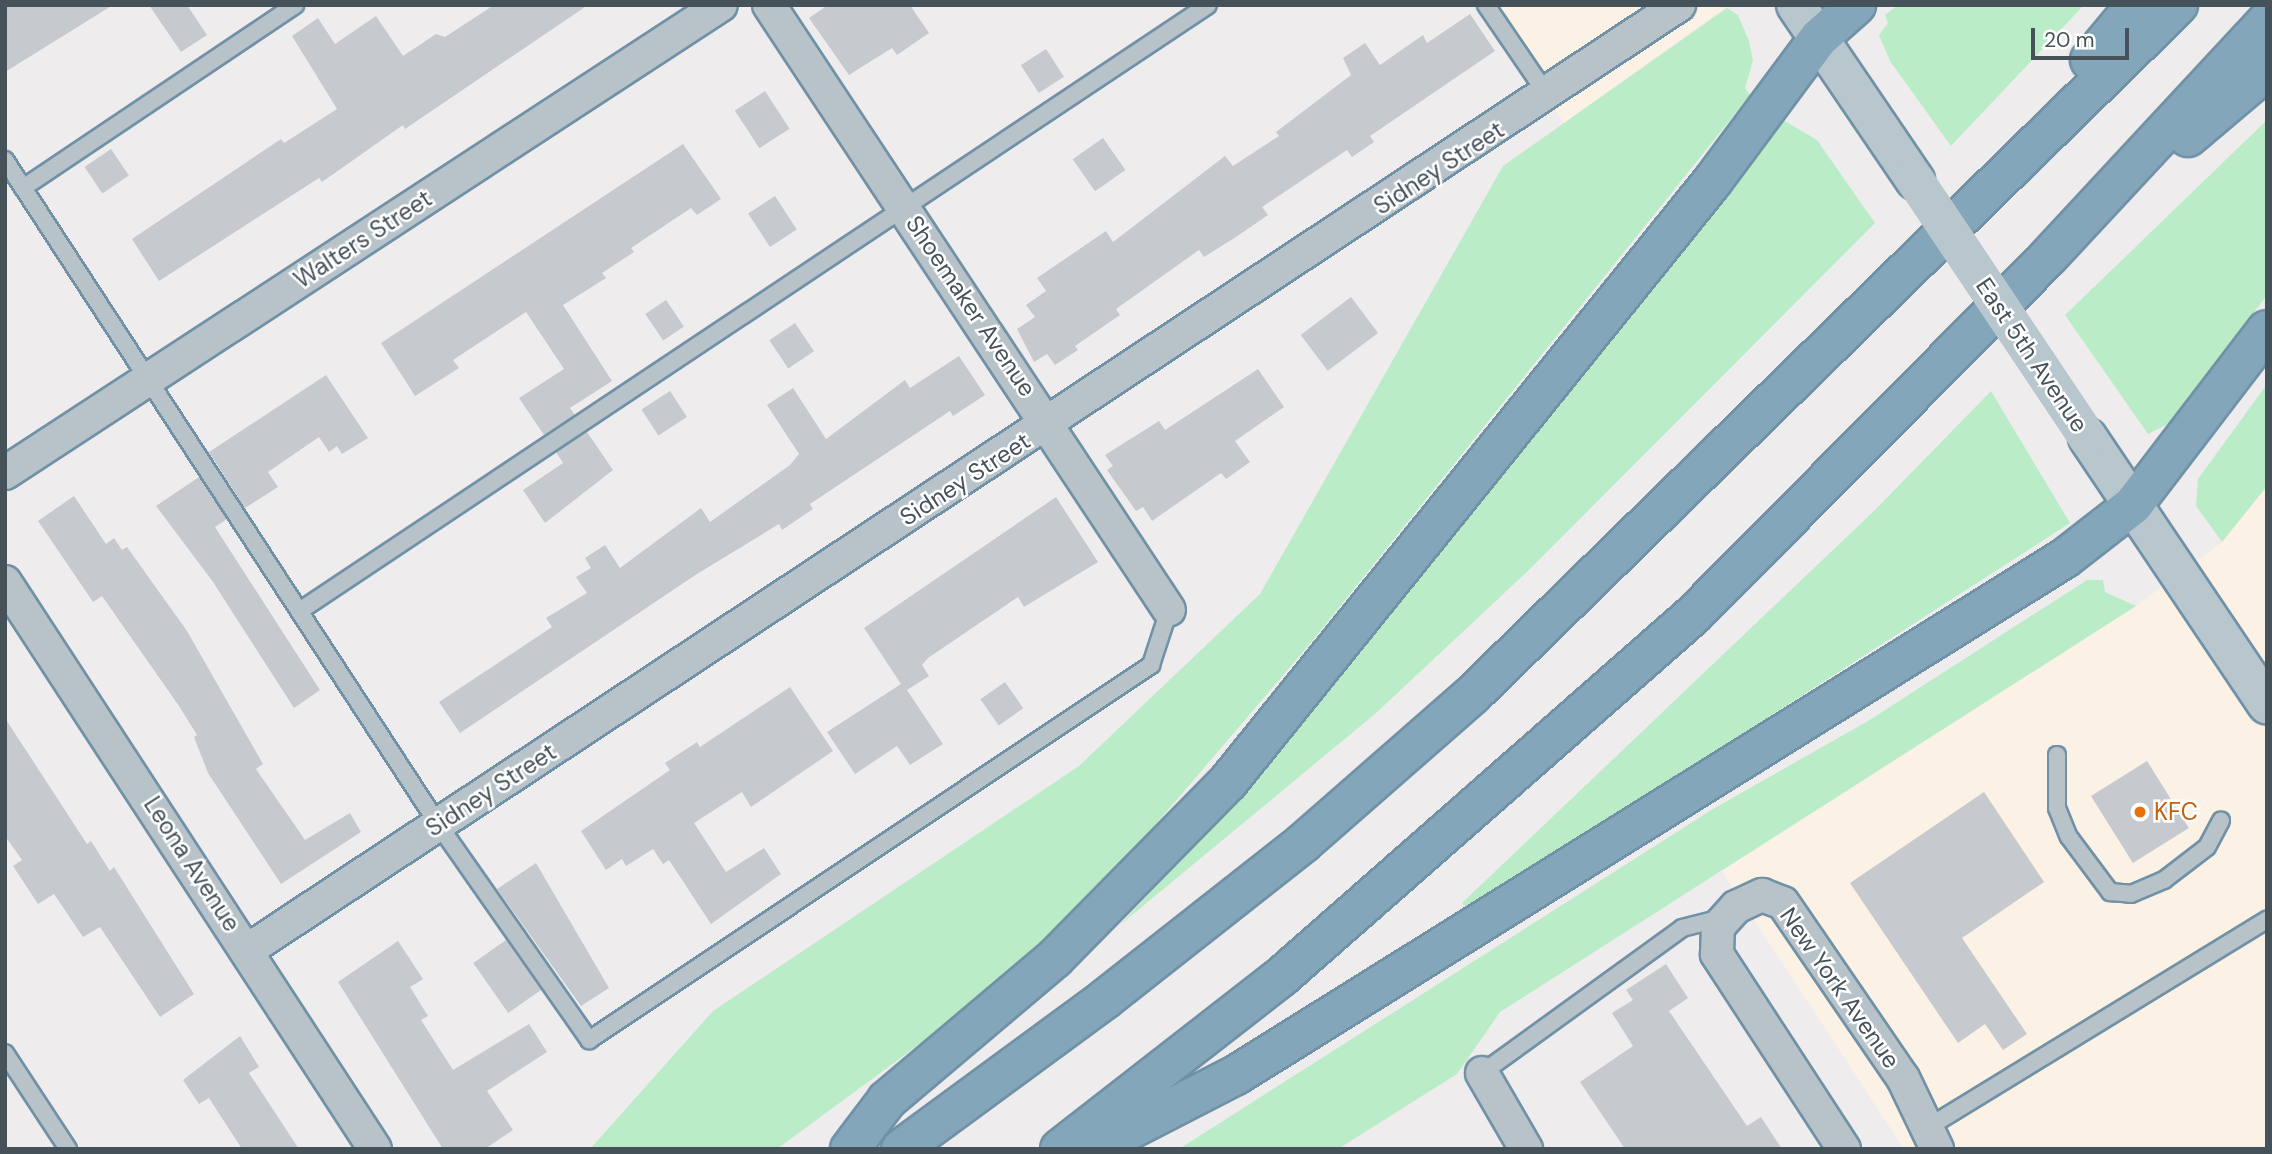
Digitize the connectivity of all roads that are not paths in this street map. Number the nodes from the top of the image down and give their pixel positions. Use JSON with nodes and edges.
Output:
{"nodes":[{"id":1,"x":295,"y":5,"type":"edge"},
{"id":2,"x":721,"y":5,"type":"edge"},
{"id":3,"x":769,"y":5,"type":"edge"},
{"id":4,"x":1208,"y":5,"type":"edge"},
{"id":5,"x":1486,"y":5,"type":"edge"},
{"id":6,"x":1796,"y":5,"type":"edge"},
{"id":7,"x":1856,"y":5,"type":"edge"},
{"id":8,"x":2136,"y":5,"type":"edge"},
{"id":9,"x":2178,"y":5,"type":"edge"},
{"id":10,"x":1676,"y":6,"type":"edge"},
{"id":11,"x":2267,"y":22,"type":"edge"},
{"id":12,"x":1819,"y":38,"type":"junction"},
{"id":13,"x":2267,"y":70,"type":"edge"},
{"id":14,"x":1548,"y":96,"type":"junction"},
{"id":15,"x":5,"y":160,"type":"edge"},
{"id":16,"x":23,"y":188,"type":"junction"},
{"id":17,"x":1969,"y":205,"type":"junction"},
{"id":18,"x":906,"y":210,"type":"junction"},
{"id":19,"x":2048,"y":257,"type":"junction"},
{"id":20,"x":2267,"y":330,"type":"edge"},
{"id":21,"x":148,"y":380,"type":"junction"},
{"id":22,"x":1049,"y":424,"type":"junction"},
{"id":23,"x":5,"y":473,"type":"edge"},
{"id":24,"x":2133,"y":505,"type":"junction"},
{"id":25,"x":5,"y":582,"type":"edge"},
{"id":26,"x":301,"y":610,"type":"junction"},
{"id":27,"x":1169,"y":610,"type":"joint"},
{"id":28,"x":2267,"y":704,"type":"edge"},
{"id":29,"x":2057,"y":755,"type":"dead end"},
{"id":30,"x":2221,"y":821,"type":"dead end"},
{"id":31,"x":438,"y":824,"type":"junction"},
{"id":32,"x":1727,"y":917,"type":"junction"},
{"id":33,"x":2267,"y":919,"type":"edge"},
{"id":34,"x":248,"y":950,"type":"junction"},
{"id":35,"x":5,"y":1053,"type":"edge"},
{"id":36,"x":1482,"y":1073,"type":"joint"},
{"id":37,"x":1932,"y":1138,"type":"edge"},
{"id":38,"x":68,"y":1149,"type":"edge"},
{"id":39,"x":375,"y":1149,"type":"edge"},
{"id":40,"x":850,"y":1149,"type":"edge"},
{"id":41,"x":901,"y":1149,"type":"edge"},
{"id":42,"x":1060,"y":1149,"type":"edge"},
{"id":43,"x":1092,"y":1149,"type":"edge"},
{"id":44,"x":1526,"y":1149,"type":"edge"},
{"id":45,"x":1844,"y":1149,"type":"edge"}],
"edges":[{"from":1,"to":16,"type":"lane"},
{"from":2,"to":21,"type":"street","name":"Walters Street"},
{"from":3,"to":18,"type":"street","name":"Shoemaker Avenue"},
{"from":4,"to":18,"type":"lane"},
{"from":5,"to":14,"type":"lane"},
{"from":6,"to":12,"type":"main road","name":"East 5th Avenue"},
{"from":7,"to":12,"type":"highway"},
{"from":8,"to":17,"type":"highway"},
{"from":9,"to":17,"type":"highway"},
{"from":10,"to":14,"type":"street","name":"Sidney Street"},
{"from":11,"to":19,"type":"highway"},
{"from":12,"to":24,"type":"main road","name":"East 5th Avenue","bridge":true},
{"from":12,"to":40,"type":"highway"},
{"from":13,"to":19,"type":"highway"},
{"from":14,"to":22,"type":"street","name":"Sidney Street"},
{"from":15,"to":16,"type":"lane"},
{"from":16,"to":21,"type":"lane"},
{"from":17,"to":41,"type":"highway"},
{"from":18,"to":22,"type":"street","name":"Shoemaker Avenue"},
{"from":18,"to":26,"type":"lane"},
{"from":19,"to":42,"type":"highway"},
{"from":20,"to":24,"type":"highway"},
{"from":21,"to":23,"type":"street","name":"Walters Street"},
{"from":21,"to":26,"type":"lane"},
{"from":22,"to":27,"type":"street","name":"Shoemaker Avenue"},
{"from":22,"to":31,"type":"street","name":"Sidney Street"},
{"from":24,"to":28,"type":"main road","name":"East 5th Avenue"},
{"from":24,"to":43,"type":"highway"},
{"from":25,"to":34,"type":"street","name":"Leona Avenue"},
{"from":26,"to":31,"type":"lane"},
{"from":27,"to":31,"type":"lane"},
{"from":29,"to":30,"type":"lane"},
{"from":31,"to":34,"type":"street","name":"Sidney Street"},
{"from":32,"to":36,"type":"lane"},
{"from":32,"to":37,"type":"street","name":"New York Avenue"},
{"from":32,"to":45,"type":"street"},
{"from":33,"to":37,"type":"lane"},
{"from":34,"to":39,"type":"street","name":"Leona Avenue"},
{"from":35,"to":38,"type":"lane"},
{"from":36,"to":44,"type":"street"}]}
